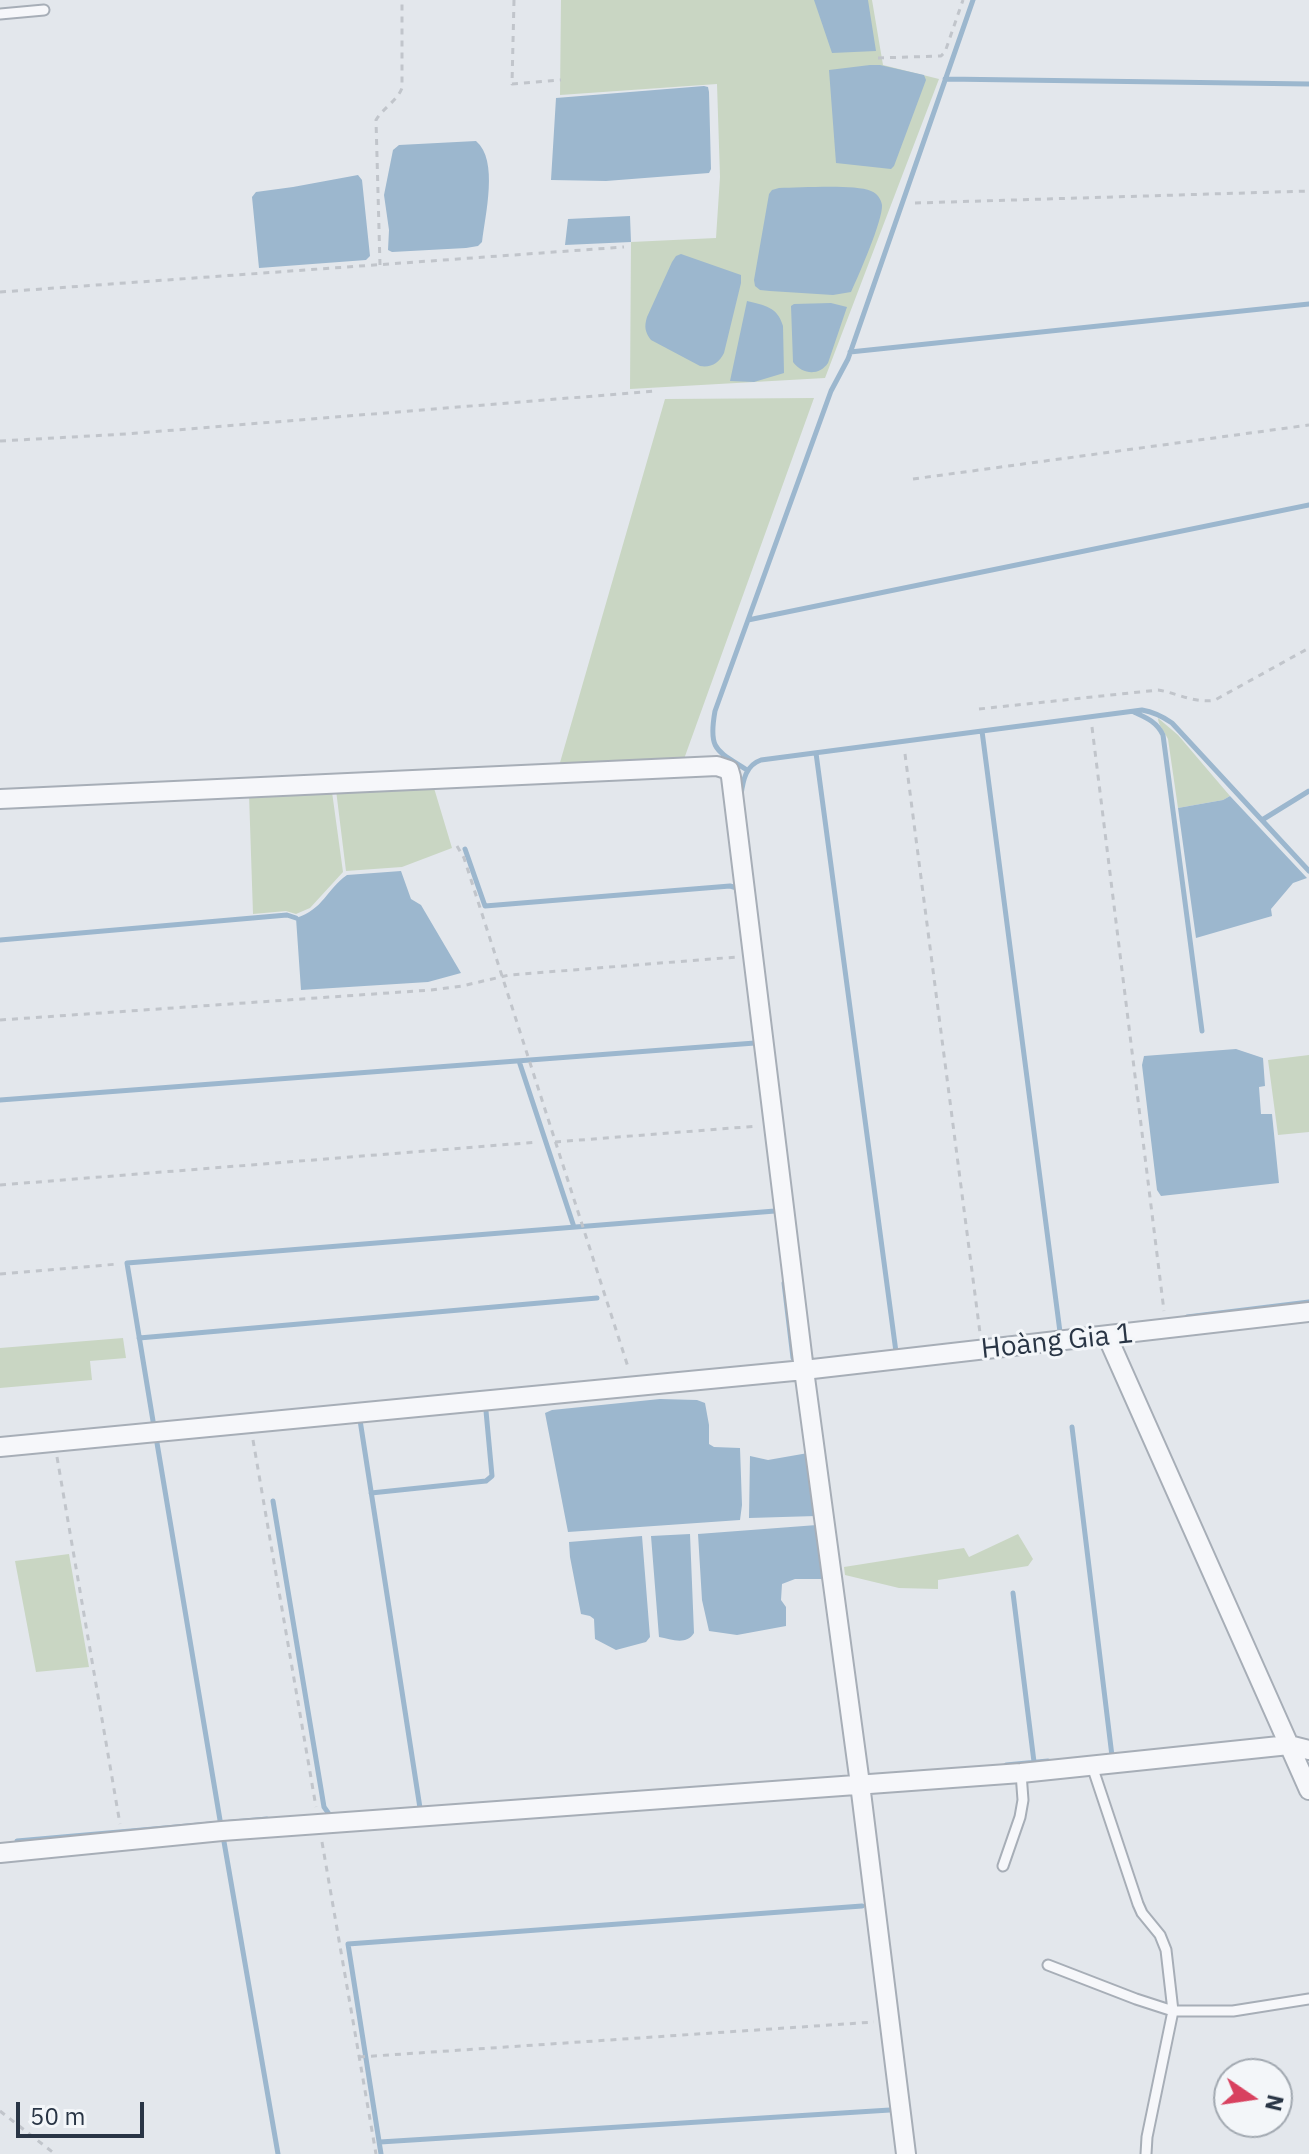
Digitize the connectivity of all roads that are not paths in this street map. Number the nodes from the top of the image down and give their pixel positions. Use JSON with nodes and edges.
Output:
{"nodes":[{"id":1,"x":44,"y":10,"type":"dead end"},
{"id":2,"x":0,"y":14,"type":"edge"},
{"id":3,"x":0,"y":799,"type":"edge"},
{"id":4,"x":1309,"y":1312,"type":"edge"},
{"id":5,"x":1107,"y":1336,"type":"junction"},
{"id":6,"x":804,"y":1370,"type":"junction"},
{"id":7,"x":0,"y":1447,"type":"edge"},
{"id":8,"x":1289,"y":1745,"type":"junction"},
{"id":9,"x":1309,"y":1750,"type":"edge"},
{"id":10,"x":1092,"y":1766,"type":"junction"},
{"id":11,"x":1021,"y":1773,"type":"junction"},
{"id":12,"x":860,"y":1784,"type":"junction"},
{"id":13,"x":1309,"y":1790,"type":"edge"},
{"id":14,"x":0,"y":1853,"type":"edge"},
{"id":15,"x":1003,"y":1866,"type":"dead end"},
{"id":16,"x":1048,"y":1965,"type":"dead end"},
{"id":17,"x":1309,"y":1999,"type":"edge"},
{"id":18,"x":1173,"y":2011,"type":"junction"},
{"id":19,"x":906,"y":2154,"type":"edge"},
{"id":20,"x":1146,"y":2154,"type":"edge"}],
"edges":[{"from":1,"to":2,"type":"lane"},
{"from":3,"to":6,"type":"street"},
{"from":4,"to":5,"type":"street","name":"Hoàng Gia 1"},
{"from":5,"to":6,"type":"street","name":"Hoàng Gia 1"},
{"from":5,"to":8,"type":"street"},
{"from":6,"to":7,"type":"street","name":"Hoàng Gia 1"},
{"from":6,"to":12,"type":"street"},
{"from":8,"to":9,"type":"street"},
{"from":8,"to":10,"type":"street"},
{"from":8,"to":13,"type":"street"},
{"from":10,"to":11,"type":"street"},
{"from":10,"to":18,"type":"lane"},
{"from":11,"to":12,"type":"street"},
{"from":11,"to":15,"type":"lane"},
{"from":12,"to":14,"type":"street"},
{"from":12,"to":19,"type":"street"},
{"from":16,"to":18,"type":"lane"},
{"from":17,"to":18,"type":"lane"},
{"from":18,"to":20,"type":"lane"}]}
